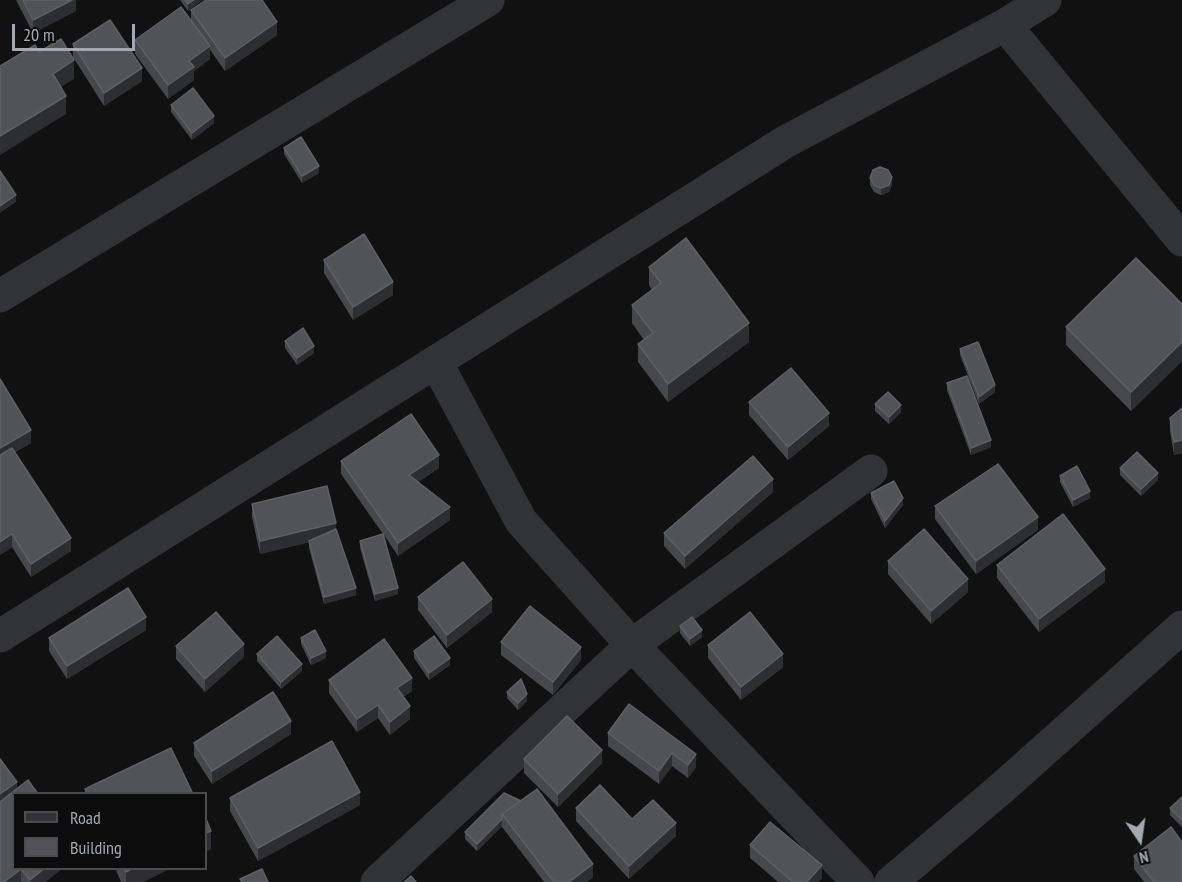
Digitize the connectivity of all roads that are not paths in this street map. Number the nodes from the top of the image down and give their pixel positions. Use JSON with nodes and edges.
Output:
{"nodes":[{"id":1,"x":488,"y":0,"type":"edge"},
{"id":2,"x":1045,"y":0,"type":"edge"},
{"id":3,"x":1005,"y":25,"type":"junction"},
{"id":4,"x":1182,"y":240,"type":"edge"},
{"id":5,"x":0,"y":296,"type":"edge"},
{"id":6,"x":436,"y":362,"type":"junction"},
{"id":7,"x":871,"y":471,"type":"dead end"},
{"id":8,"x":1182,"y":627,"type":"edge"},
{"id":9,"x":0,"y":636,"type":"edge"},
{"id":10,"x":632,"y":645,"type":"junction"},
{"id":11,"x":377,"y":882,"type":"edge"},
{"id":12,"x":858,"y":882,"type":"edge"},
{"id":13,"x":891,"y":882,"type":"edge"}],
"edges":[{"from":1,"to":5,"type":"street"},
{"from":2,"to":3,"type":"street"},
{"from":3,"to":4,"type":"street"},
{"from":3,"to":6,"type":"street"},
{"from":6,"to":9,"type":"street"},
{"from":6,"to":10,"type":"street"},
{"from":7,"to":10,"type":"street"},
{"from":8,"to":13,"type":"street"},
{"from":10,"to":11,"type":"street"},
{"from":10,"to":12,"type":"street"}]}
